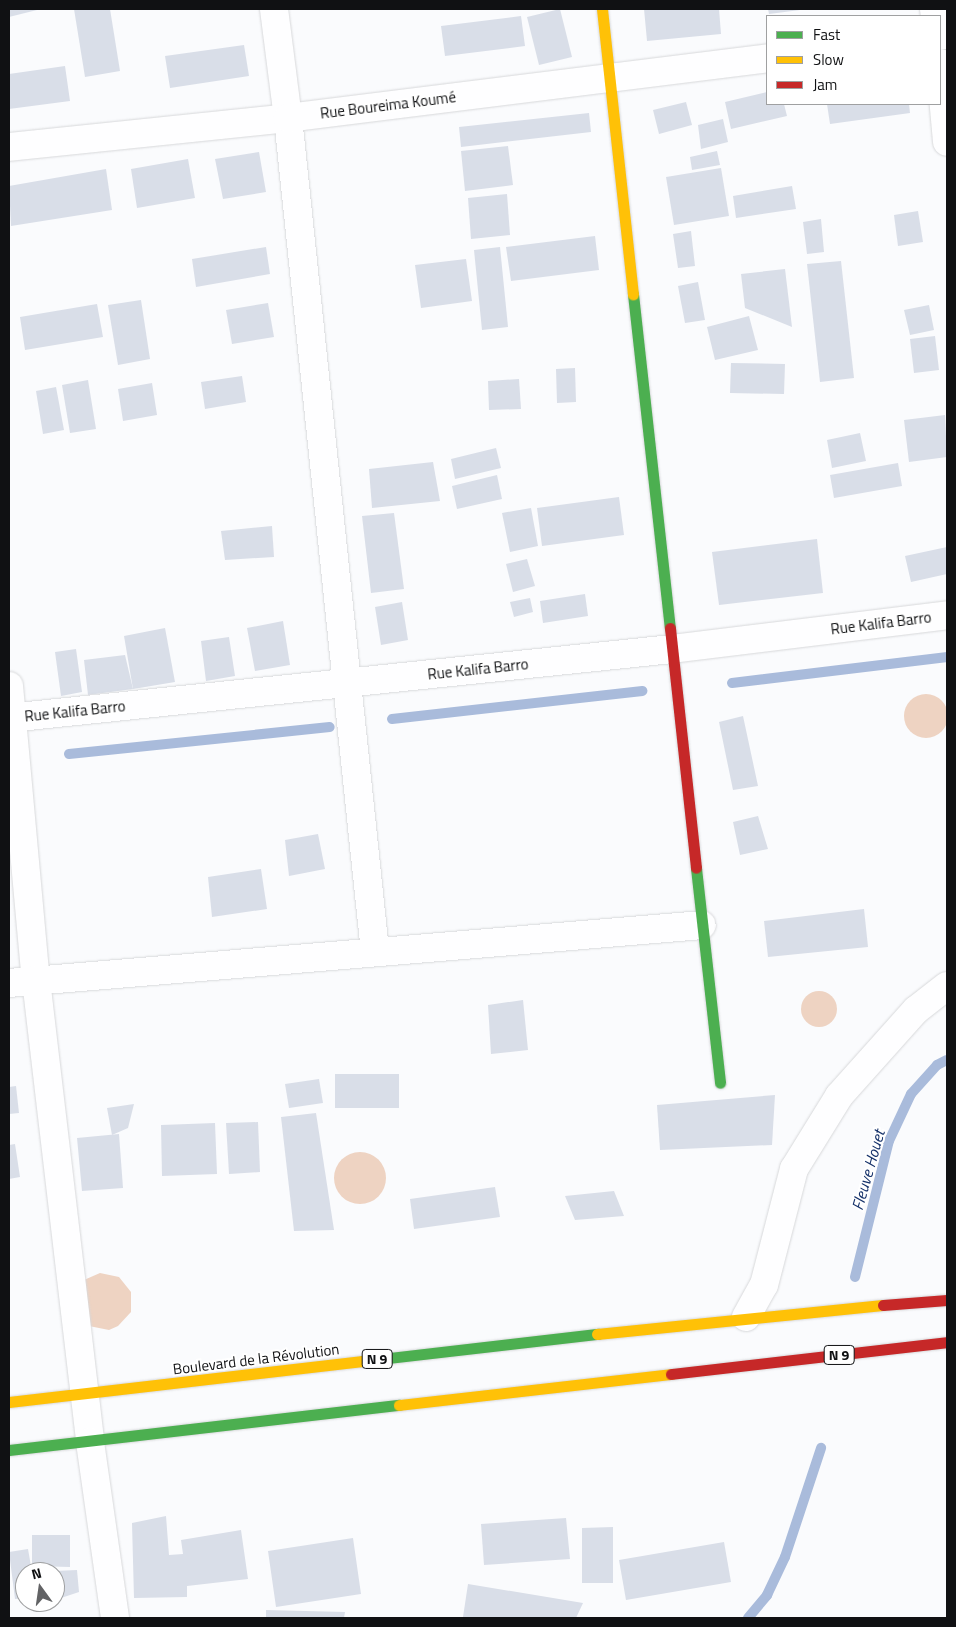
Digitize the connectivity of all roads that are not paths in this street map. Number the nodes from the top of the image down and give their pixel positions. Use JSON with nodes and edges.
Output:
{"nodes":[{"id":1,"x":274,"y":9,"type":"edge"},
{"id":2,"x":602,"y":9,"type":"edge"},
{"id":3,"x":766,"y":58,"type":"edge"},
{"id":4,"x":941,"y":74,"type":"edge"},
{"id":5,"x":608,"y":79,"type":"junction"},
{"id":6,"x":288,"y":118,"type":"junction"},
{"id":7,"x":947,"y":142,"type":"edge"},
{"id":8,"x":9,"y":147,"type":"edge"},
{"id":9,"x":947,"y":615,"type":"edge"},
{"id":10,"x":672,"y":649,"type":"junction"},
{"id":11,"x":347,"y":683,"type":"junction"},
{"id":12,"x":9,"y":686,"type":"edge"},
{"id":13,"x":10,"y":718,"type":"edge"},
{"id":14,"x":702,"y":925,"type":"junction"},
{"id":15,"x":375,"y":951,"type":"junction"},
{"id":16,"x":36,"y":980,"type":"junction"},
{"id":17,"x":9,"y":983,"type":"edge"},
{"id":18,"x":947,"y":986,"type":"edge"},
{"id":19,"x":720,"y":1083,"type":"dead end"},
{"id":20,"x":947,"y":1300,"type":"edge"},
{"id":21,"x":746,"y":1317,"type":"junction"},
{"id":22,"x":947,"y":1342,"type":"edge"},
{"id":23,"x":85,"y":1394,"type":"junction"},
{"id":24,"x":9,"y":1402,"type":"edge"},
{"id":25,"x":90,"y":1442,"type":"junction"},
{"id":26,"x":9,"y":1450,"type":"edge"},
{"id":27,"x":115,"y":1618,"type":"edge"}],
"edges":[{"from":1,"to":6,"type":"street"},
{"from":2,"to":5,"type":"main road"},
{"from":3,"to":5,"type":"street","name":"Rue Boureima Koumé"},
{"from":4,"to":7,"type":"street"},
{"from":5,"to":6,"type":"street","name":"Rue Boureima Koumé"},
{"from":5,"to":10,"type":"main road"},
{"from":6,"to":8,"type":"street","name":"Rue Boureima Koumé"},
{"from":6,"to":11,"type":"street"},
{"from":9,"to":10,"type":"street","name":"Rue Kalifa Barro"},
{"from":10,"to":11,"type":"street","name":"Rue Kalifa Barro"},
{"from":10,"to":14,"type":"main road"},
{"from":11,"to":13,"type":"street","name":"Rue Kalifa Barro"},
{"from":11,"to":15,"type":"street"},
{"from":12,"to":13,"type":"street"},
{"from":13,"to":16,"type":"street"},
{"from":14,"to":15,"type":"street"},
{"from":14,"to":19,"type":"main road"},
{"from":15,"to":16,"type":"street"},
{"from":16,"to":17,"type":"street"},
{"from":16,"to":23,"type":"street"},
{"from":18,"to":21,"type":"street"},
{"from":20,"to":21,"type":"main road","number":"N 9"},
{"from":21,"to":23,"type":"main road","name":"Boulevard de la Révolution","number":"N 9"},
{"from":22,"to":25,"type":"main road","number":"N 9"},
{"from":23,"to":24,"type":"main road","name":"Boulevard de la Révolution","number":"N 9"},
{"from":23,"to":25,"type":"street"},
{"from":25,"to":26,"type":"main road","number":"N 9"},
{"from":25,"to":27,"type":"street"}]}
